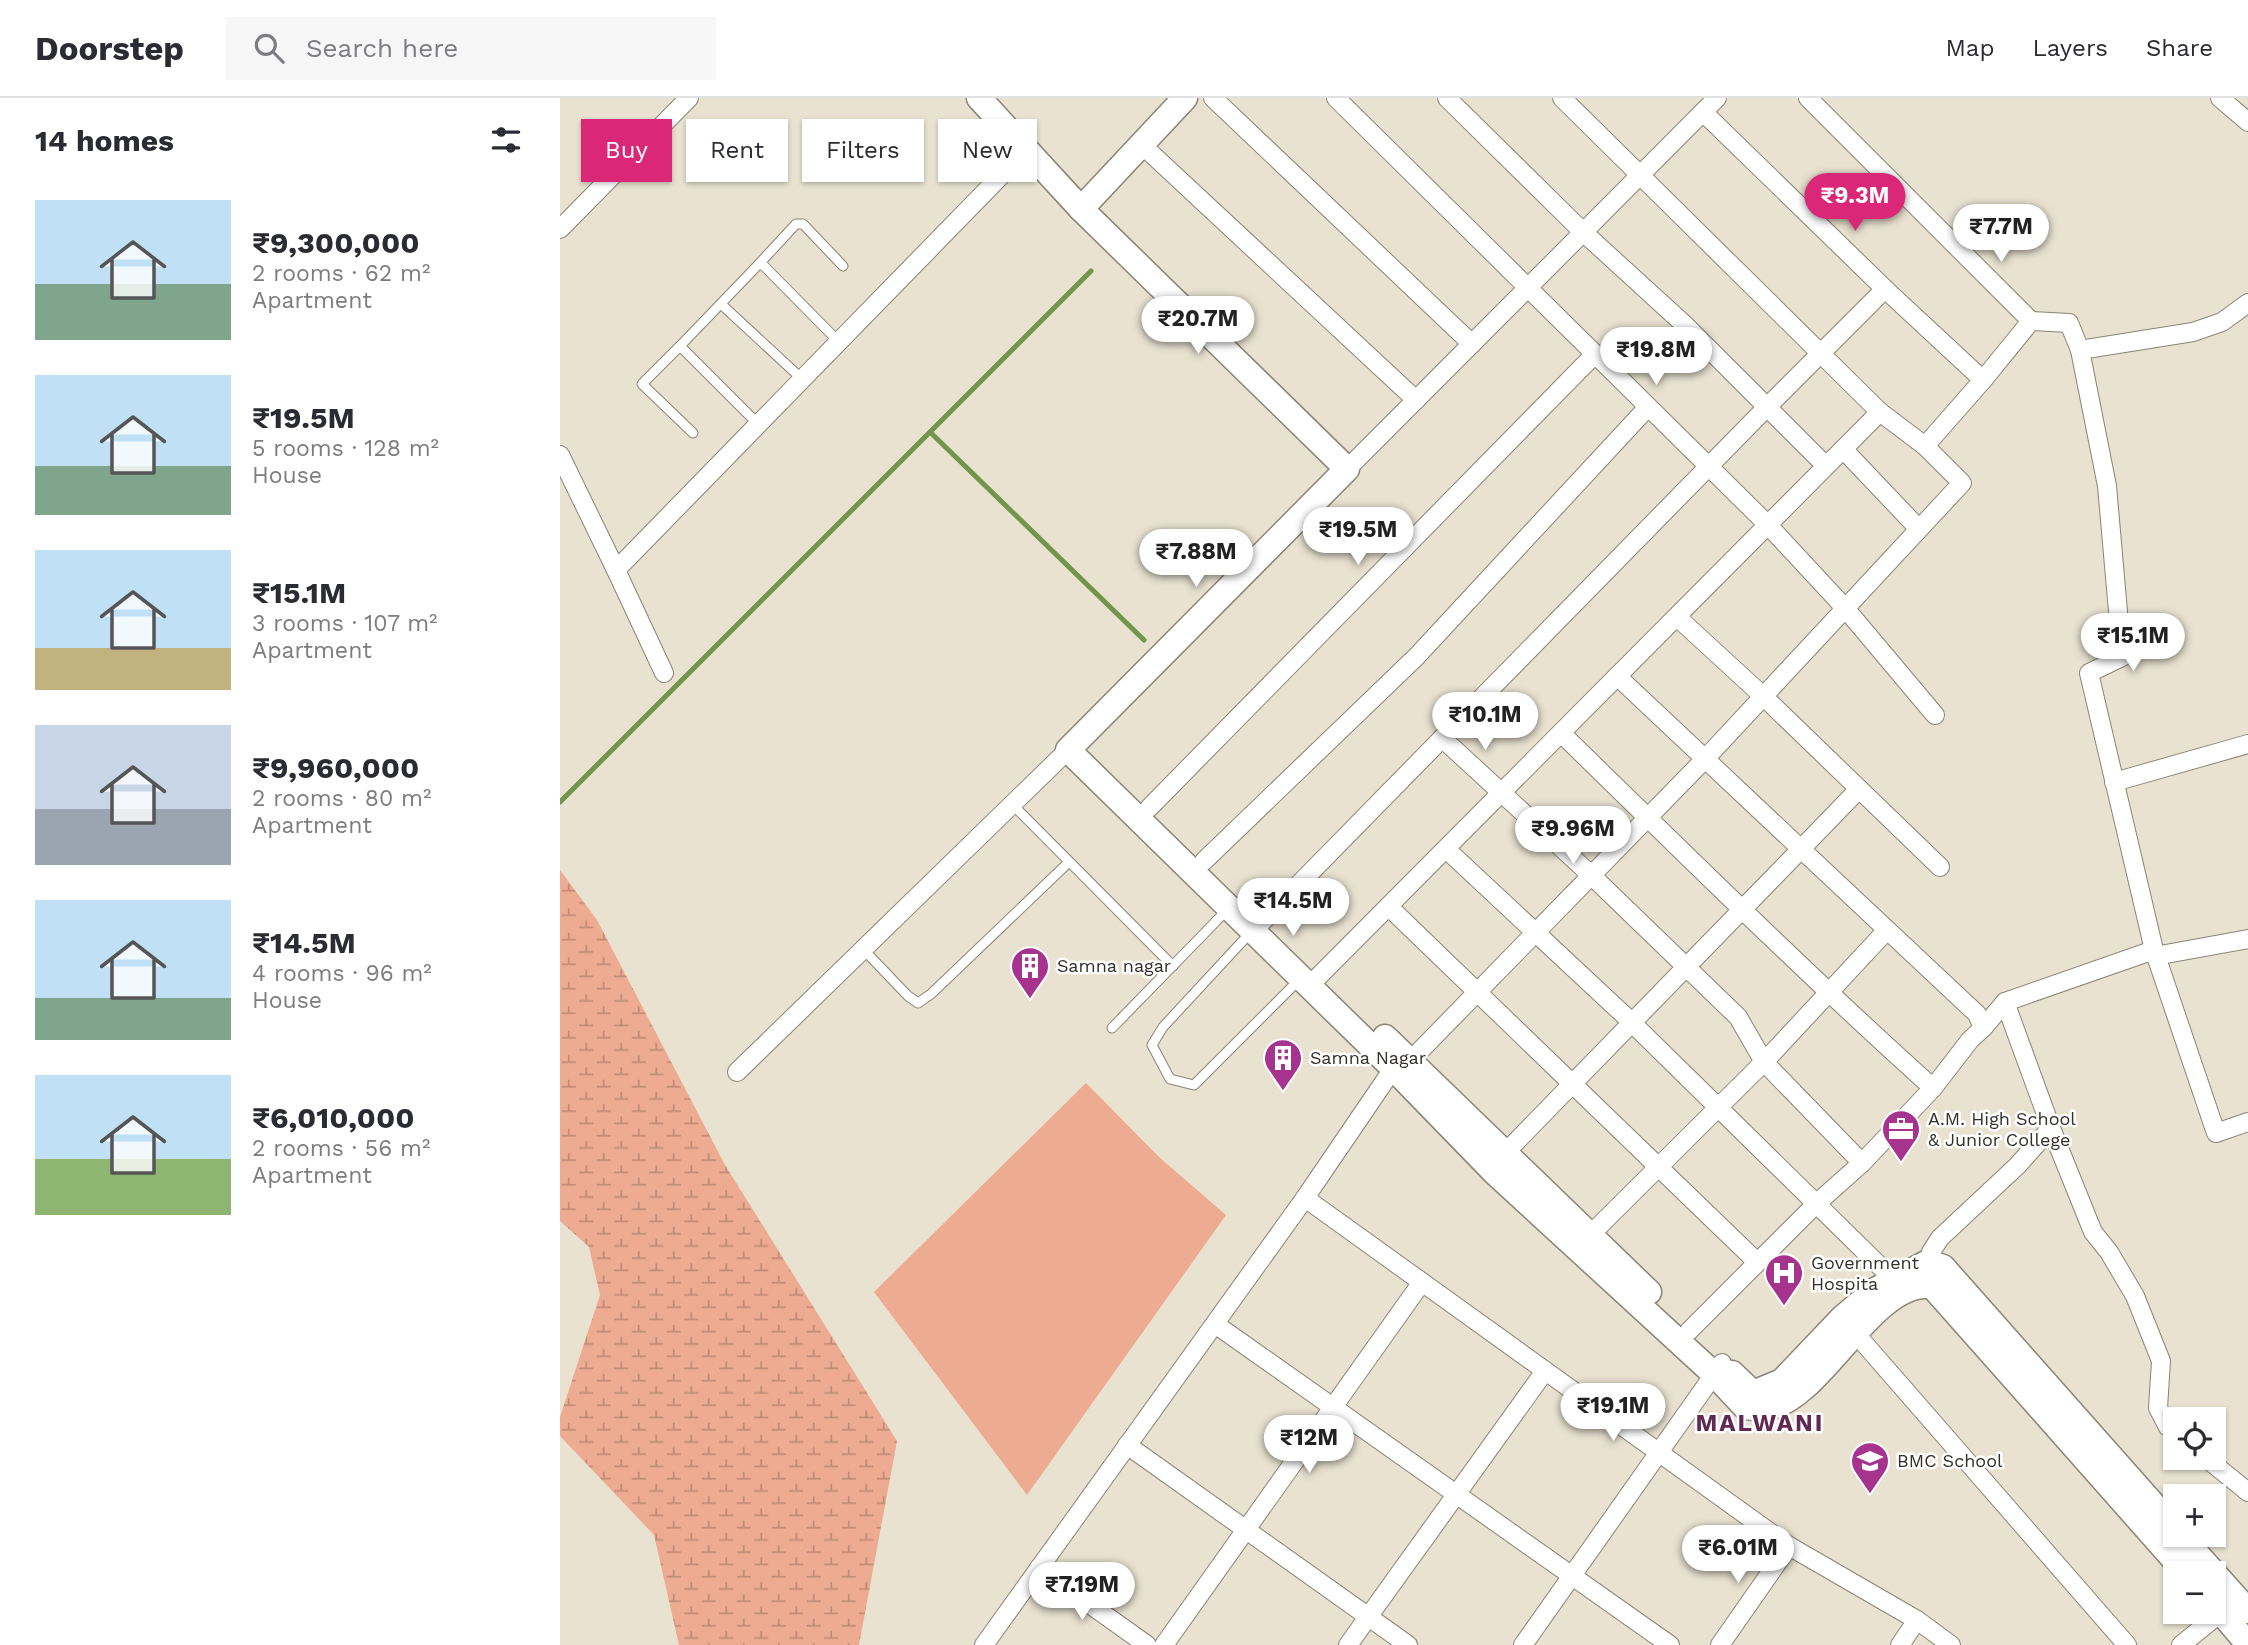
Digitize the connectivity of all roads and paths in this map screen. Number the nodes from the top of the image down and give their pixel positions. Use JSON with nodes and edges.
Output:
{"nodes":[{"id":1,"x":979,"y":98,"type":"edge"},
{"id":2,"x":1185,"y":98,"type":"edge"},
{"id":3,"x":1213,"y":98,"type":"edge"},
{"id":4,"x":1336,"y":98,"type":"edge"},
{"id":5,"x":1447,"y":98,"type":"edge"},
{"id":6,"x":1562,"y":98,"type":"edge"},
{"id":7,"x":1717,"y":98,"type":"edge"},
{"id":8,"x":1808,"y":98,"type":"edge"},
{"id":9,"x":2220,"y":98,"type":"edge"},
{"id":10,"x":683,"y":100,"type":"edge"},
{"id":11,"x":1703,"y":112,"type":"junction"},
{"id":12,"x":999,"y":119,"type":"edge"},
{"id":13,"x":2248,"y":122,"type":"edge"},
{"id":14,"x":1141,"y":144,"type":"junction"},
{"id":15,"x":1037,"y":160,"type":"edge"},
{"id":16,"x":1640,"y":175,"type":"junction"},
{"id":17,"x":995,"y":182,"type":"edge"},
{"id":18,"x":1081,"y":209,"type":"junction"},
{"id":19,"x":560,"y":229,"type":"edge"},
{"id":20,"x":1583,"y":232,"type":"junction"},
{"id":21,"x":758,"y":265,"type":"junction"},
{"id":22,"x":843,"y":266,"type":"dead end"},
{"id":23,"x":1529,"y":287,"type":"junction"},
{"id":24,"x":1885,"y":289,"type":"junction"},
{"id":25,"x":2248,"y":303,"type":"edge"},
{"id":26,"x":721,"y":304,"type":"junction"},
{"id":27,"x":2031,"y":321,"type":"junction"},
{"id":28,"x":838,"y":341,"type":"junction"},
{"id":29,"x":1472,"y":344,"type":"junction"},
{"id":30,"x":680,"y":346,"type":"junction"},
{"id":31,"x":2080,"y":350,"type":"junction"},
{"id":32,"x":1595,"y":354,"type":"junction"},
{"id":33,"x":1821,"y":354,"type":"junction"},
{"id":34,"x":802,"y":379,"type":"junction"},
{"id":35,"x":1983,"y":380,"type":"junction"},
{"id":36,"x":1416,"y":400,"type":"junction"},
{"id":37,"x":1648,"y":407,"type":"junction"},
{"id":38,"x":1767,"y":407,"type":"junction"},
{"id":39,"x":1880,"y":412,"type":"junction"},
{"id":40,"x":758,"y":424,"type":"junction"},
{"id":41,"x":693,"y":433,"type":"dead end"},
{"id":42,"x":1925,"y":446,"type":"junction"},
{"id":43,"x":1843,"y":449,"type":"junction"},
{"id":44,"x":560,"y":455,"type":"edge"},
{"id":45,"x":1709,"y":466,"type":"junction"},
{"id":46,"x":1826,"y":466,"type":"junction"},
{"id":47,"x":1347,"y":469,"type":"junction"},
{"id":48,"x":1768,"y":525,"type":"junction"},
{"id":49,"x":1919,"y":529,"type":"junction"},
{"id":50,"x":616,"y":570,"type":"junction"},
{"id":51,"x":1845,"y":608,"type":"junction"},
{"id":52,"x":1677,"y":617,"type":"junction"},
{"id":53,"x":664,"y":673,"type":"dead end"},
{"id":54,"x":1618,"y":676,"type":"junction"},
{"id":55,"x":1763,"y":696,"type":"junction"},
{"id":56,"x":1935,"y":715,"type":"dead end"},
{"id":57,"x":1561,"y":733,"type":"junction"},
{"id":58,"x":1442,"y":738,"type":"junction"},
{"id":59,"x":2248,"y":744,"type":"edge"},
{"id":60,"x":1073,"y":745,"type":"junction"},
{"id":61,"x":1706,"y":759,"type":"junction"},
{"id":62,"x":2114,"y":782,"type":"junction"},
{"id":63,"x":1859,"y":789,"type":"junction"},
{"id":64,"x":1501,"y":794,"type":"junction"},
{"id":65,"x":1012,"y":804,"type":"junction"},
{"id":66,"x":1149,"y":808,"type":"junction"},
{"id":67,"x":1648,"y":818,"type":"junction"},
{"id":68,"x":1446,"y":849,"type":"junction"},
{"id":69,"x":1801,"y":849,"type":"junction"},
{"id":70,"x":1069,"y":862,"type":"junction"},
{"id":71,"x":1204,"y":862,"type":"junction"},
{"id":72,"x":1940,"y":867,"type":"dead end"},
{"id":73,"x":1591,"y":875,"type":"junction"},
{"id":74,"x":1389,"y":906,"type":"junction"},
{"id":75,"x":1229,"y":908,"type":"junction"},
{"id":76,"x":1742,"y":910,"type":"junction"},
{"id":77,"x":1258,"y":925,"type":"junction"},
{"id":78,"x":1887,"y":930,"type":"junction"},
{"id":79,"x":1536,"y":933,"type":"junction"},
{"id":80,"x":2248,"y":939,"type":"edge"},
{"id":81,"x":863,"y":949,"type":"junction"},
{"id":82,"x":2155,"y":953,"type":"junction"},
{"id":83,"x":1173,"y":966,"type":"junction"},
{"id":84,"x":1686,"y":967,"type":"junction"},
{"id":85,"x":1311,"y":980,"type":"junction"},
{"id":86,"x":1477,"y":992,"type":"junction"},
{"id":87,"x":1828,"y":994,"type":"junction"},
{"id":88,"x":2005,"y":1002,"type":"junction"},
{"id":89,"x":1632,"y":1024,"type":"junction"},
{"id":90,"x":1112,"y":1028,"type":"dead end"},
{"id":91,"x":1983,"y":1028,"type":"junction"},
{"id":92,"x":1402,"y":1061,"type":"junction"},
{"id":93,"x":1764,"y":1062,"type":"junction"},
{"id":94,"x":737,"y":1072,"type":"dead end"},
{"id":95,"x":1573,"y":1084,"type":"junction"},
{"id":96,"x":1933,"y":1088,"type":"junction"},
{"id":97,"x":1717,"y":1107,"type":"junction"},
{"id":98,"x":2248,"y":1122,"type":"edge"},
{"id":99,"x":2051,"y":1128,"type":"junction"},
{"id":100,"x":1506,"y":1153,"type":"junction"},
{"id":101,"x":1862,"y":1163,"type":"junction"},
{"id":102,"x":1658,"y":1166,"type":"junction"},
{"id":103,"x":1305,"y":1198,"type":"junction"},
{"id":104,"x":1816,"y":1204,"type":"junction"},
{"id":105,"x":1590,"y":1235,"type":"junction"},
{"id":106,"x":1757,"y":1262,"type":"junction"},
{"id":107,"x":1927,"y":1274,"type":"junction"},
{"id":108,"x":1895,"y":1281,"type":"junction"},
{"id":109,"x":1422,"y":1282,"type":"junction"},
{"id":110,"x":1215,"y":1324,"type":"junction"},
{"id":111,"x":1849,"y":1325,"type":"junction"},
{"id":112,"x":1689,"y":1331,"type":"junction"},
{"id":113,"x":1718,"y":1368,"type":"junction"},
{"id":114,"x":1545,"y":1371,"type":"junction"},
{"id":115,"x":1333,"y":1407,"type":"junction"},
{"id":116,"x":2163,"y":1418,"type":"edge"},
{"id":117,"x":1128,"y":1445,"type":"junction"},
{"id":118,"x":1659,"y":1453,"type":"junction"},
{"id":119,"x":2221,"y":1470,"type":"edge"},
{"id":120,"x":2248,"y":1492,"type":"edge"},
{"id":121,"x":1456,"y":1494,"type":"junction"},
{"id":122,"x":2163,"y":1515,"type":"edge"},
{"id":123,"x":1246,"y":1530,"type":"junction"},
{"id":124,"x":1789,"y":1546,"type":"junction"},
{"id":125,"x":2188,"y":1547,"type":"edge"},
{"id":126,"x":2175,"y":1561,"type":"edge"},
{"id":127,"x":1039,"y":1568,"type":"junction"},
{"id":128,"x":1572,"y":1576,"type":"junction"},
{"id":129,"x":2230,"y":1607,"type":"edge"},
{"id":130,"x":1368,"y":1617,"type":"junction"},
{"id":131,"x":1917,"y":1620,"type":"junction"},
{"id":132,"x":2248,"y":1644,"type":"edge"},
{"id":133,"x":984,"y":1645,"type":"edge"},
{"id":134,"x":1147,"y":1645,"type":"edge"},
{"id":135,"x":1164,"y":1645,"type":"edge"},
{"id":136,"x":1348,"y":1645,"type":"edge"},
{"id":137,"x":1408,"y":1645,"type":"edge"},
{"id":138,"x":1523,"y":1645,"type":"edge"},
{"id":139,"x":1670,"y":1645,"type":"edge"},
{"id":140,"x":1720,"y":1645,"type":"edge"},
{"id":141,"x":1900,"y":1645,"type":"edge"},
{"id":142,"x":1951,"y":1645,"type":"edge"},
{"id":143,"x":2127,"y":1645,"type":"edge"},
{"id":144,"x":2181,"y":1645,"type":"edge"}],
"edges":[{"from":1,"to":12,"type":"street"},
{"from":2,"to":14,"type":"street"},
{"from":3,"to":29,"type":"street"},
{"from":4,"to":23,"type":"street"},
{"from":5,"to":20,"type":"street"},
{"from":6,"to":16,"type":"street"},
{"from":7,"to":11,"type":"street"},
{"from":8,"to":27,"type":"street"},
{"from":9,"to":13,"type":"street"},
{"from":10,"to":19,"type":"street"},
{"from":11,"to":16,"type":"street"},
{"from":11,"to":24,"type":"street"},
{"from":14,"to":18,"type":"street"},
{"from":14,"to":36,"type":"street"},
{"from":15,"to":18,"type":"street"},
{"from":16,"to":20,"type":"street"},
{"from":16,"to":33,"type":"street"},
{"from":17,"to":28,"type":"street"},
{"from":18,"to":47,"type":"street"},
{"from":20,"to":23,"type":"street"},
{"from":20,"to":38,"type":"street"},
{"from":21,"to":22,"type":"lane"},
{"from":21,"to":26,"type":"lane"},
{"from":21,"to":28,"type":"lane"},
{"from":23,"to":29,"type":"street"},
{"from":23,"to":32,"type":"street"},
{"from":24,"to":33,"type":"street"},
{"from":24,"to":35,"type":"street"},
{"from":25,"to":31,"type":"street"},
{"from":26,"to":30,"type":"lane"},
{"from":26,"to":34,"type":"lane"},
{"from":27,"to":31,"type":"street"},
{"from":27,"to":35,"type":"street"},
{"from":28,"to":34,"type":"street"},
{"from":29,"to":36,"type":"street"},
{"from":30,"to":40,"type":"lane"},
{"from":30,"to":41,"type":"lane"},
{"from":31,"to":62,"type":"street"},
{"from":32,"to":37,"type":"street"},
{"from":32,"to":66,"type":"street"},
{"from":33,"to":38,"type":"street"},
{"from":33,"to":39,"type":"street"},
{"from":34,"to":40,"type":"street"},
{"from":35,"to":42,"type":"street"},
{"from":36,"to":47,"type":"street"},
{"from":37,"to":45,"type":"street"},
{"from":37,"to":71,"type":"street"},
{"from":38,"to":45,"type":"street"},
{"from":38,"to":46,"type":"street"},
{"from":39,"to":42,"type":"street"},
{"from":39,"to":43,"type":"street"},
{"from":40,"to":50,"type":"street"},
{"from":42,"to":49,"type":"street"},
{"from":43,"to":46,"type":"street"},
{"from":43,"to":49,"type":"street"},
{"from":44,"to":50,"type":"street"},
{"from":45,"to":48,"type":"street"},
{"from":45,"to":58,"type":"street"},
{"from":46,"to":48,"type":"street"},
{"from":47,"to":60,"type":"street"},
{"from":48,"to":51,"type":"street"},
{"from":48,"to":52,"type":"street"},
{"from":49,"to":51,"type":"street"},
{"from":50,"to":53,"type":"street"},
{"from":51,"to":55,"type":"street"},
{"from":51,"to":56,"type":"street"},
{"from":52,"to":54,"type":"street"},
{"from":52,"to":55,"type":"street"},
{"from":54,"to":57,"type":"street"},
{"from":54,"to":61,"type":"street"},
{"from":55,"to":61,"type":"street"},
{"from":55,"to":63,"type":"street"},
{"from":57,"to":64,"type":"street"},
{"from":57,"to":67,"type":"street"},
{"from":58,"to":64,"type":"street"},
{"from":58,"to":77,"type":"street"},
{"from":59,"to":62,"type":"street"},
{"from":60,"to":65,"type":"street"},
{"from":60,"to":66,"type":"street"},
{"from":60,"to":75,"type":"street"},
{"from":61,"to":67,"type":"street"},
{"from":61,"to":69,"type":"street"},
{"from":62,"to":82,"type":"street"},
{"from":63,"to":69,"type":"street"},
{"from":63,"to":72,"type":"street"},
{"from":64,"to":68,"type":"street"},
{"from":64,"to":73,"type":"street"},
{"from":65,"to":70,"type":"lane"},
{"from":65,"to":81,"type":"street"},
{"from":66,"to":71,"type":"street"},
{"from":67,"to":73,"type":"street"},
{"from":67,"to":76,"type":"street"},
{"from":68,"to":74,"type":"street"},
{"from":68,"to":79,"type":"street"},
{"from":69,"to":76,"type":"street"},
{"from":69,"to":78,"type":"street"},
{"from":70,"to":81,"type":"lane"},
{"from":70,"to":83,"type":"lane"},
{"from":71,"to":77,"type":"street"},
{"from":73,"to":79,"type":"street"},
{"from":73,"to":84,"type":"street"},
{"from":74,"to":85,"type":"street"},
{"from":74,"to":86,"type":"street"},
{"from":75,"to":77,"type":"street"},
{"from":75,"to":83,"type":"lane"},
{"from":76,"to":84,"type":"street"},
{"from":76,"to":87,"type":"street"},
{"from":77,"to":85,"type":"street"},
{"from":77,"to":85,"type":"lane"},
{"from":78,"to":87,"type":"street"},
{"from":78,"to":91,"type":"street"},
{"from":79,"to":86,"type":"street"},
{"from":79,"to":89,"type":"street"},
{"from":80,"to":82,"type":"street"},
{"from":81,"to":94,"type":"street"},
{"from":82,"to":88,"type":"street"},
{"from":82,"to":98,"type":"street"},
{"from":83,"to":90,"type":"lane"},
{"from":84,"to":89,"type":"street"},
{"from":84,"to":93,"type":"street"},
{"from":85,"to":92,"type":"street"},
{"from":86,"to":92,"type":"street"},
{"from":86,"to":95,"type":"street"},
{"from":87,"to":93,"type":"street"},
{"from":87,"to":96,"type":"street"},
{"from":88,"to":91,"type":"street"},
{"from":88,"to":99,"type":"street"},
{"from":89,"to":95,"type":"street"},
{"from":89,"to":97,"type":"street"},
{"from":91,"to":96,"type":"street"},
{"from":92,"to":100,"type":"street"},
{"from":92,"to":103,"type":"street"},
{"from":92,"to":113,"type":"street"},
{"from":93,"to":97,"type":"street"},
{"from":93,"to":101,"type":"street"},
{"from":95,"to":100,"type":"street"},
{"from":95,"to":102,"type":"street"},
{"from":96,"to":101,"type":"street"},
{"from":97,"to":102,"type":"street"},
{"from":97,"to":104,"type":"street"},
{"from":99,"to":107,"type":"street"},
{"from":99,"to":116,"type":"street"},
{"from":100,"to":105,"type":"street"},
{"from":101,"to":104,"type":"street"},
{"from":102,"to":105,"type":"street"},
{"from":102,"to":106,"type":"street"},
{"from":103,"to":109,"type":"street"},
{"from":103,"to":110,"type":"street"},
{"from":104,"to":106,"type":"street"},
{"from":104,"to":108,"type":"street"},
{"from":105,"to":112,"type":"street"},
{"from":106,"to":112,"type":"street"},
{"from":107,"to":108,"type":"street"},
{"from":107,"to":111,"type":"street"},
{"from":107,"to":122,"type":"street"},
{"from":107,"to":126,"type":"street"},
{"from":108,"to":111,"type":"street"},
{"from":109,"to":114,"type":"street"},
{"from":109,"to":115,"type":"street"},
{"from":110,"to":115,"type":"street"},
{"from":110,"to":117,"type":"street"},
{"from":111,"to":113,"type":"street"},
{"from":111,"to":143,"type":"street"},
{"from":112,"to":113,"type":"street"},
{"from":113,"to":118,"type":"street"},
{"from":114,"to":118,"type":"street"},
{"from":114,"to":121,"type":"street"},
{"from":115,"to":121,"type":"street"},
{"from":115,"to":123,"type":"street"},
{"from":117,"to":123,"type":"street"},
{"from":117,"to":127,"type":"street"},
{"from":118,"to":124,"type":"street"},
{"from":118,"to":128,"type":"street"},
{"from":119,"to":120,"type":"street"},
{"from":121,"to":128,"type":"street"},
{"from":121,"to":130,"type":"street"},
{"from":123,"to":130,"type":"street"},
{"from":123,"to":135,"type":"street"},
{"from":124,"to":131,"type":"street"},
{"from":124,"to":140,"type":"street"},
{"from":125,"to":129,"type":"street"},
{"from":127,"to":133,"type":"street"},
{"from":127,"to":134,"type":"street"},
{"from":128,"to":138,"type":"street"},
{"from":128,"to":139,"type":"street"},
{"from":129,"to":132,"type":"street"},
{"from":129,"to":144,"type":"street"},
{"from":130,"to":136,"type":"street"},
{"from":130,"to":137,"type":"street"},
{"from":131,"to":141,"type":"street"},
{"from":131,"to":142,"type":"street"}]}
